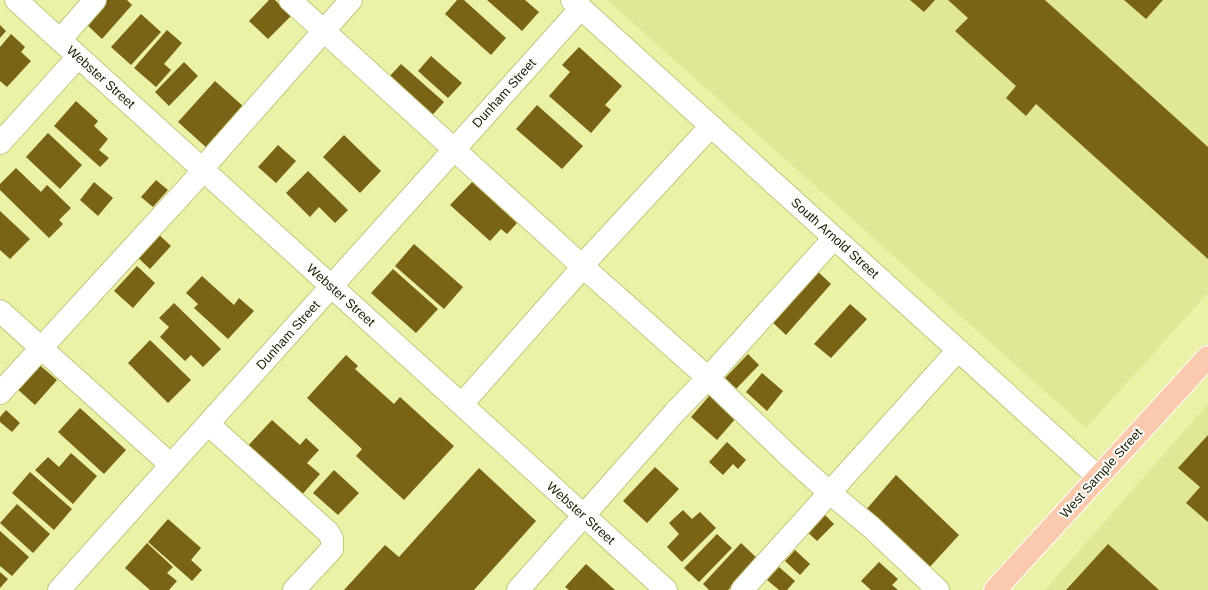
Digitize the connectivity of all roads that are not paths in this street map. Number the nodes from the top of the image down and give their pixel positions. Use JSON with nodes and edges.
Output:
{"nodes":[{"id":1,"x":16,"y":0,"type":"edge"},
{"id":2,"x":95,"y":0,"type":"edge"},
{"id":3,"x":290,"y":0,"type":"edge"},
{"id":4,"x":351,"y":0,"type":"edge"},
{"id":5,"x":576,"y":4,"type":"edge"},
{"id":6,"x":324,"y":30,"type":"junction"},
{"id":7,"x":60,"y":40,"type":"junction"},
{"id":8,"x":78,"y":57,"type":"junction"},
{"id":9,"x":711,"y":126,"type":"junction"},
{"id":10,"x":0,"y":143,"type":"edge"},
{"id":11,"x":454,"y":150,"type":"junction"},
{"id":12,"x":203,"y":170,"type":"junction"},
{"id":13,"x":834,"y":238,"type":"junction"},
{"id":14,"x":583,"y":267,"type":"junction"},
{"id":15,"x":331,"y":286,"type":"junction"},
{"id":16,"x":0,"y":311,"type":"edge"},
{"id":17,"x":42,"y":348,"type":"junction"},
{"id":18,"x":958,"y":350,"type":"junction"},
{"id":19,"x":1208,"y":357,"type":"edge"},
{"id":20,"x":708,"y":378,"type":"junction"},
{"id":21,"x":0,"y":393,"type":"edge"},
{"id":22,"x":462,"y":404,"type":"junction"},
{"id":23,"x":208,"y":424,"type":"junction"},
{"id":24,"x":171,"y":465,"type":"junction"},
{"id":25,"x":1098,"y":477,"type":"junction"},
{"id":26,"x":830,"y":493,"type":"junction"},
{"id":27,"x":584,"y":516,"type":"junction"},
{"id":28,"x":59,"y":590,"type":"edge"},
{"id":29,"x":294,"y":590,"type":"edge"},
{"id":30,"x":518,"y":590,"type":"edge"},
{"id":31,"x":666,"y":590,"type":"edge"},
{"id":32,"x":742,"y":590,"type":"edge"},
{"id":33,"x":938,"y":590,"type":"edge"},
{"id":34,"x":995,"y":590,"type":"edge"}],
"edges":[{"from":1,"to":7,"type":"street","name":"Webster Street"},
{"from":2,"to":7,"type":"street"},
{"from":3,"to":6,"type":"street"},
{"from":4,"to":6,"type":"street"},
{"from":5,"to":9,"type":"street","name":"South Arnold Street"},
{"from":5,"to":11,"type":"street","name":"Dunham Street"},
{"from":6,"to":11,"type":"street"},
{"from":6,"to":12,"type":"street"},
{"from":7,"to":8,"type":"street","name":"Webster Street"},
{"from":8,"to":10,"type":"street"},
{"from":8,"to":12,"type":"street","name":"Webster Street"},
{"from":9,"to":13,"type":"street","name":"South Arnold Street"},
{"from":9,"to":14,"type":"street"},
{"from":11,"to":14,"type":"street"},
{"from":11,"to":15,"type":"street","name":"Dunham Street"},
{"from":12,"to":15,"type":"street","name":"Webster Street"},
{"from":12,"to":17,"type":"street"},
{"from":13,"to":18,"type":"street","name":"South Arnold Street"},
{"from":13,"to":20,"type":"street"},
{"from":14,"to":20,"type":"street"},
{"from":14,"to":22,"type":"street"},
{"from":15,"to":22,"type":"street","name":"Webster Street"},
{"from":15,"to":23,"type":"street","name":"Dunham Street"},
{"from":16,"to":17,"type":"street"},
{"from":17,"to":21,"type":"street"},
{"from":17,"to":24,"type":"street"},
{"from":18,"to":25,"type":"street","name":"South Arnold Street"},
{"from":18,"to":26,"type":"street"},
{"from":19,"to":25,"type":"main road","name":"West Sample Street"},
{"from":20,"to":26,"type":"street"},
{"from":20,"to":27,"type":"street"},
{"from":22,"to":27,"type":"street","name":"Webster Street"},
{"from":23,"to":24,"type":"street","name":"Dunham Street"},
{"from":23,"to":29,"type":"street"},
{"from":24,"to":28,"type":"street","name":"Dunham Street"},
{"from":25,"to":34,"type":"main road","name":"West Sample Street"},
{"from":26,"to":32,"type":"street"},
{"from":26,"to":33,"type":"street"},
{"from":27,"to":30,"type":"street"},
{"from":27,"to":31,"type":"street","name":"Webster Street"}]}
